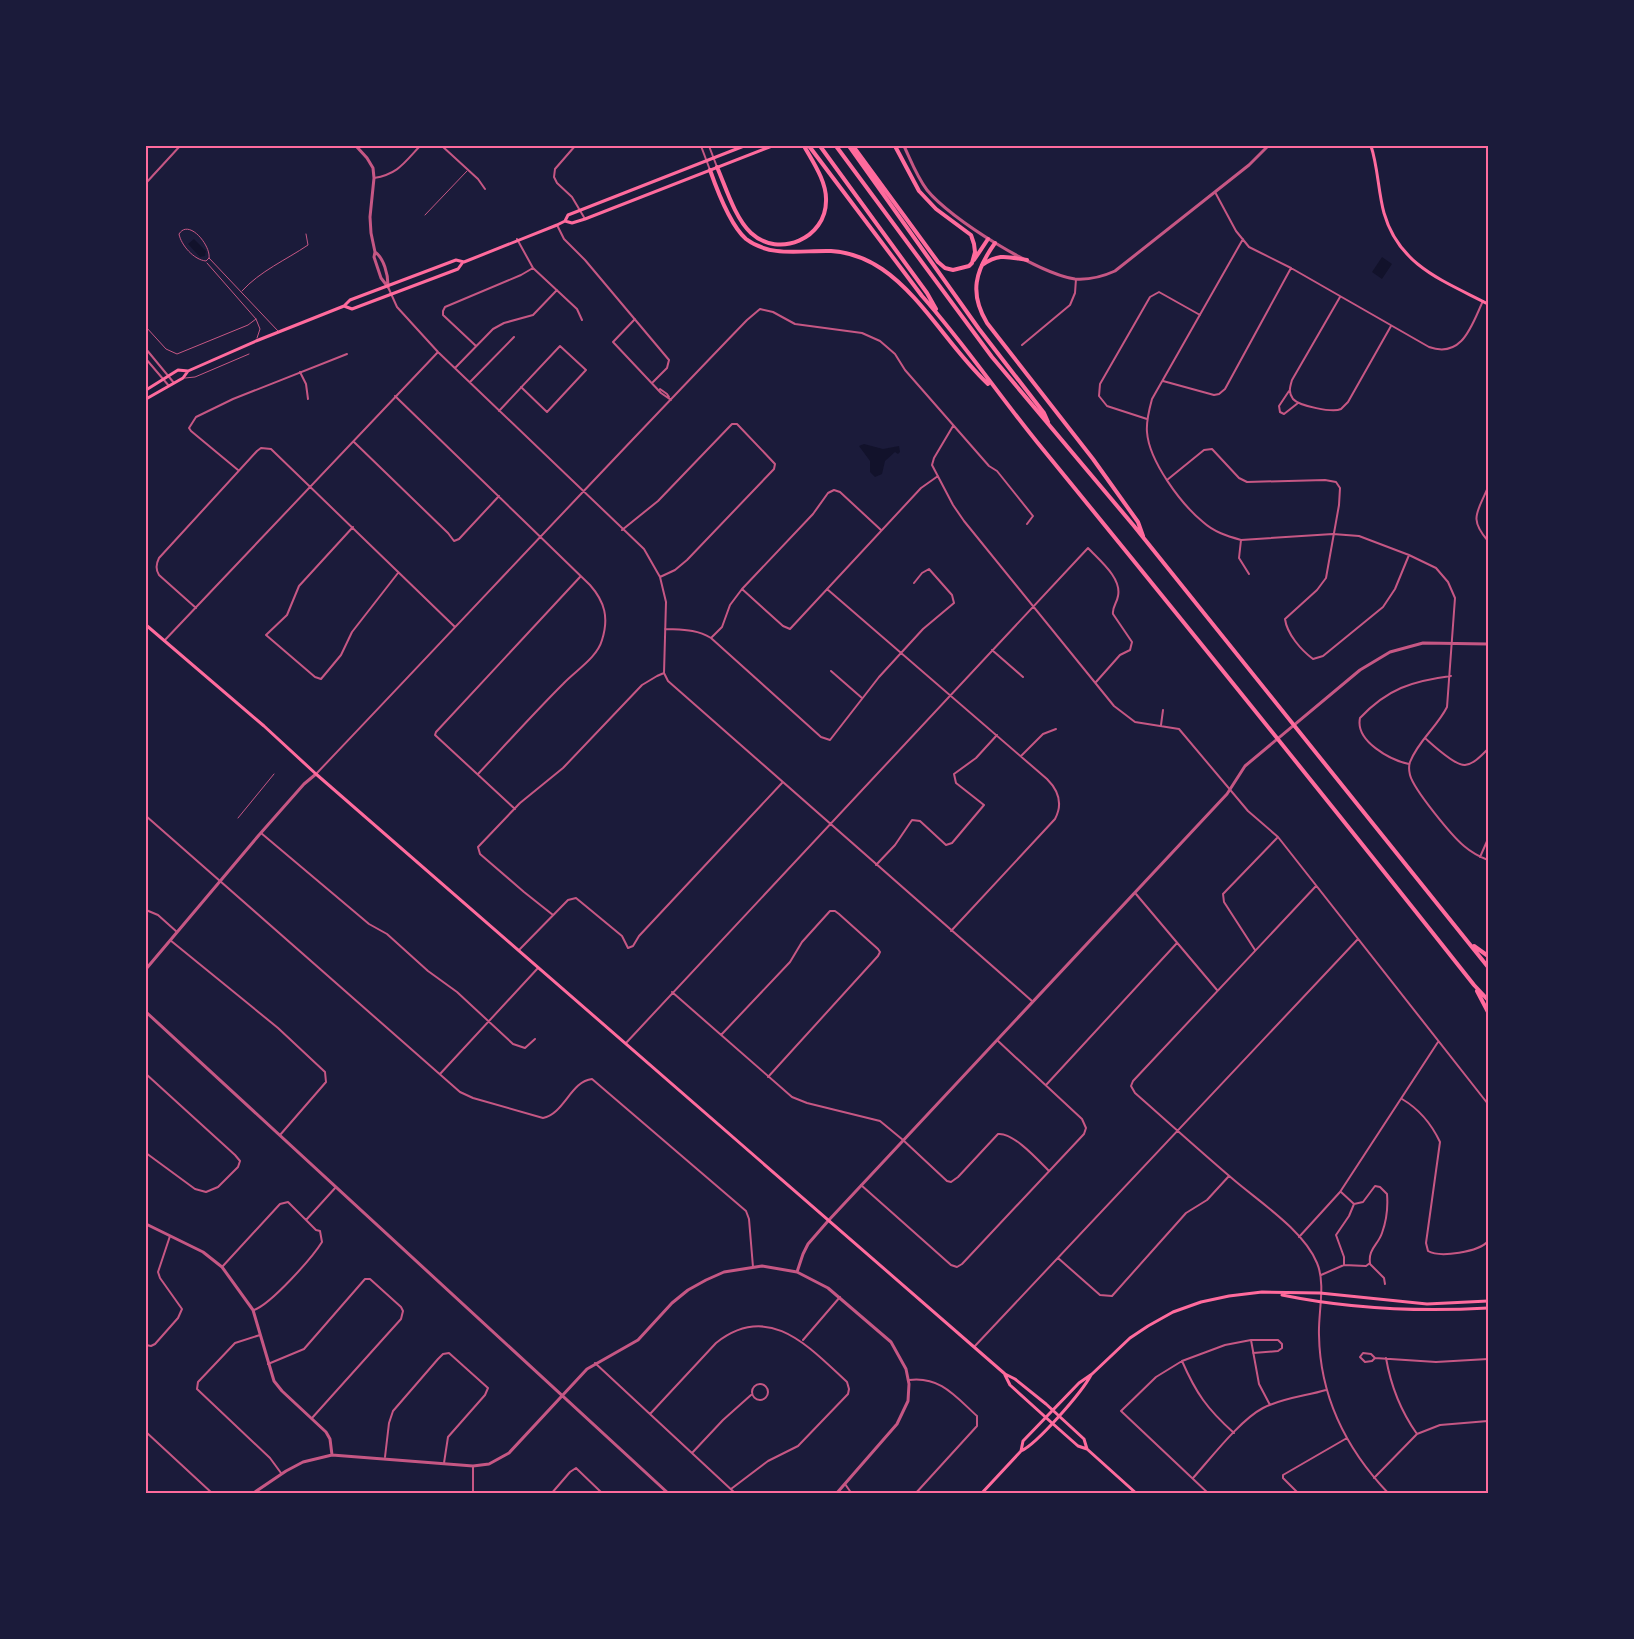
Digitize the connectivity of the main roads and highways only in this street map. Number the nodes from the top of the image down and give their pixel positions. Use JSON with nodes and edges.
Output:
{"nodes":[{"id":1,"x":744,"y":146,"type":"edge"},
{"id":2,"x":772,"y":146,"type":"edge"},
{"id":3,"x":804,"y":146,"type":"edge"},
{"id":4,"x":809,"y":146,"type":"edge"},
{"id":5,"x":820,"y":146,"type":"edge"},
{"id":6,"x":836,"y":146,"type":"edge"},
{"id":7,"x":851,"y":146,"type":"edge"},
{"id":8,"x":895,"y":146,"type":"edge"},
{"id":9,"x":1372,"y":147,"type":"edge"},
{"id":10,"x":717,"y":167,"type":"junction"},
{"id":11,"x":710,"y":170,"type":"junction"},
{"id":12,"x":566,"y":221,"type":"junction"},
{"id":13,"x":988,"y":239,"type":"road end"},
{"id":14,"x":995,"y":243,"type":"road end"},
{"id":15,"x":1027,"y":260,"type":"road end"},
{"id":16,"x":464,"y":262,"type":"junction"},
{"id":17,"x":972,"y":263,"type":"junction"},
{"id":18,"x":981,"y":266,"type":"junction"},
{"id":19,"x":1488,"y":304,"type":"edge"},
{"id":20,"x":344,"y":306,"type":"junction"},
{"id":21,"x":940,"y":316,"type":"junction"},
{"id":22,"x":188,"y":371,"type":"junction"},
{"id":23,"x":146,"y":390,"type":"edge"},
{"id":24,"x":996,"y":391,"type":"junction"},
{"id":25,"x":146,"y":399,"type":"edge"},
{"id":26,"x":1051,"y":428,"type":"junction"},
{"id":27,"x":1144,"y":540,"type":"junction"},
{"id":28,"x":146,"y":625,"type":"edge"},
{"id":29,"x":1470,"y":944,"type":"junction"},
{"id":30,"x":1488,"y":956,"type":"edge"},
{"id":31,"x":1488,"y":967,"type":"edge"},
{"id":32,"x":1474,"y":985,"type":"junction"},
{"id":33,"x":1488,"y":1000,"type":"edge"},
{"id":34,"x":1488,"y":1012,"type":"edge"},
{"id":35,"x":1275,"y":1293,"type":"junction"},
{"id":36,"x":1488,"y":1300,"type":"edge"},
{"id":37,"x":1488,"y":1308,"type":"edge"},
{"id":38,"x":1005,"y":1374,"type":"junction"},
{"id":39,"x":1092,"y":1374,"type":"junction"},
{"id":40,"x":1053,"y":1411,"type":"junction"},
{"id":41,"x":1058,"y":1416,"type":"junction"},
{"id":42,"x":1046,"y":1418,"type":"junction"},
{"id":43,"x":1052,"y":1423,"type":"junction"},
{"id":44,"x":1088,"y":1449,"type":"junction"},
{"id":45,"x":1021,"y":1452,"type":"junction"},
{"id":46,"x":981,"y":1494,"type":"edge"},
{"id":47,"x":1137,"y":1494,"type":"edge"}],
"edges":[{"from":1,"to":12,"type":"main road"},
{"from":2,"to":10,"type":"main road"},
{"from":3,"to":10,"type":"highway"},
{"from":4,"to":21,"type":"highway"},
{"from":5,"to":21,"type":"highway"},
{"from":6,"to":26,"type":"highway"},
{"from":7,"to":17,"type":"highway"},
{"from":7,"to":26,"type":"highway"},
{"from":8,"to":17,"type":"highway"},
{"from":9,"to":19,"type":"main road"},
{"from":10,"to":11,"type":"main road"},
{"from":11,"to":12,"type":"main road"},
{"from":11,"to":24,"type":"highway"},
{"from":12,"to":16,"type":"main road"},
{"from":13,"to":17,"type":"highway"},
{"from":14,"to":18,"type":"highway"},
{"from":15,"to":18,"type":"highway"},
{"from":16,"to":20,"type":"main road"},
{"from":16,"to":20,"type":"main road"},
{"from":18,"to":27,"type":"highway"},
{"from":20,"to":22,"type":"main road"},
{"from":21,"to":24,"type":"highway"},
{"from":22,"to":23,"type":"main road"},
{"from":22,"to":25,"type":"main road"},
{"from":24,"to":32,"type":"highway"},
{"from":26,"to":27,"type":"highway"},
{"from":27,"to":29,"type":"highway"},
{"from":28,"to":38,"type":"main road"},
{"from":29,"to":30,"type":"highway"},
{"from":29,"to":31,"type":"highway"},
{"from":32,"to":33,"type":"highway"},
{"from":32,"to":34,"type":"highway"},
{"from":35,"to":36,"type":"main road"},
{"from":35,"to":37,"type":"main road"},
{"from":35,"to":39,"type":"main road"},
{"from":38,"to":40,"type":"main road"},
{"from":38,"to":42,"type":"main road"},
{"from":39,"to":40,"type":"main road"},
{"from":39,"to":41,"type":"main road"},
{"from":40,"to":41,"type":"main road"},
{"from":40,"to":42,"type":"main road"},
{"from":41,"to":43,"type":"main road"},
{"from":41,"to":44,"type":"main road"},
{"from":42,"to":43,"type":"main road"},
{"from":42,"to":45,"type":"main road"},
{"from":43,"to":44,"type":"main road"},
{"from":43,"to":45,"type":"main road"},
{"from":44,"to":47,"type":"main road"},
{"from":45,"to":46,"type":"main road"}]}
